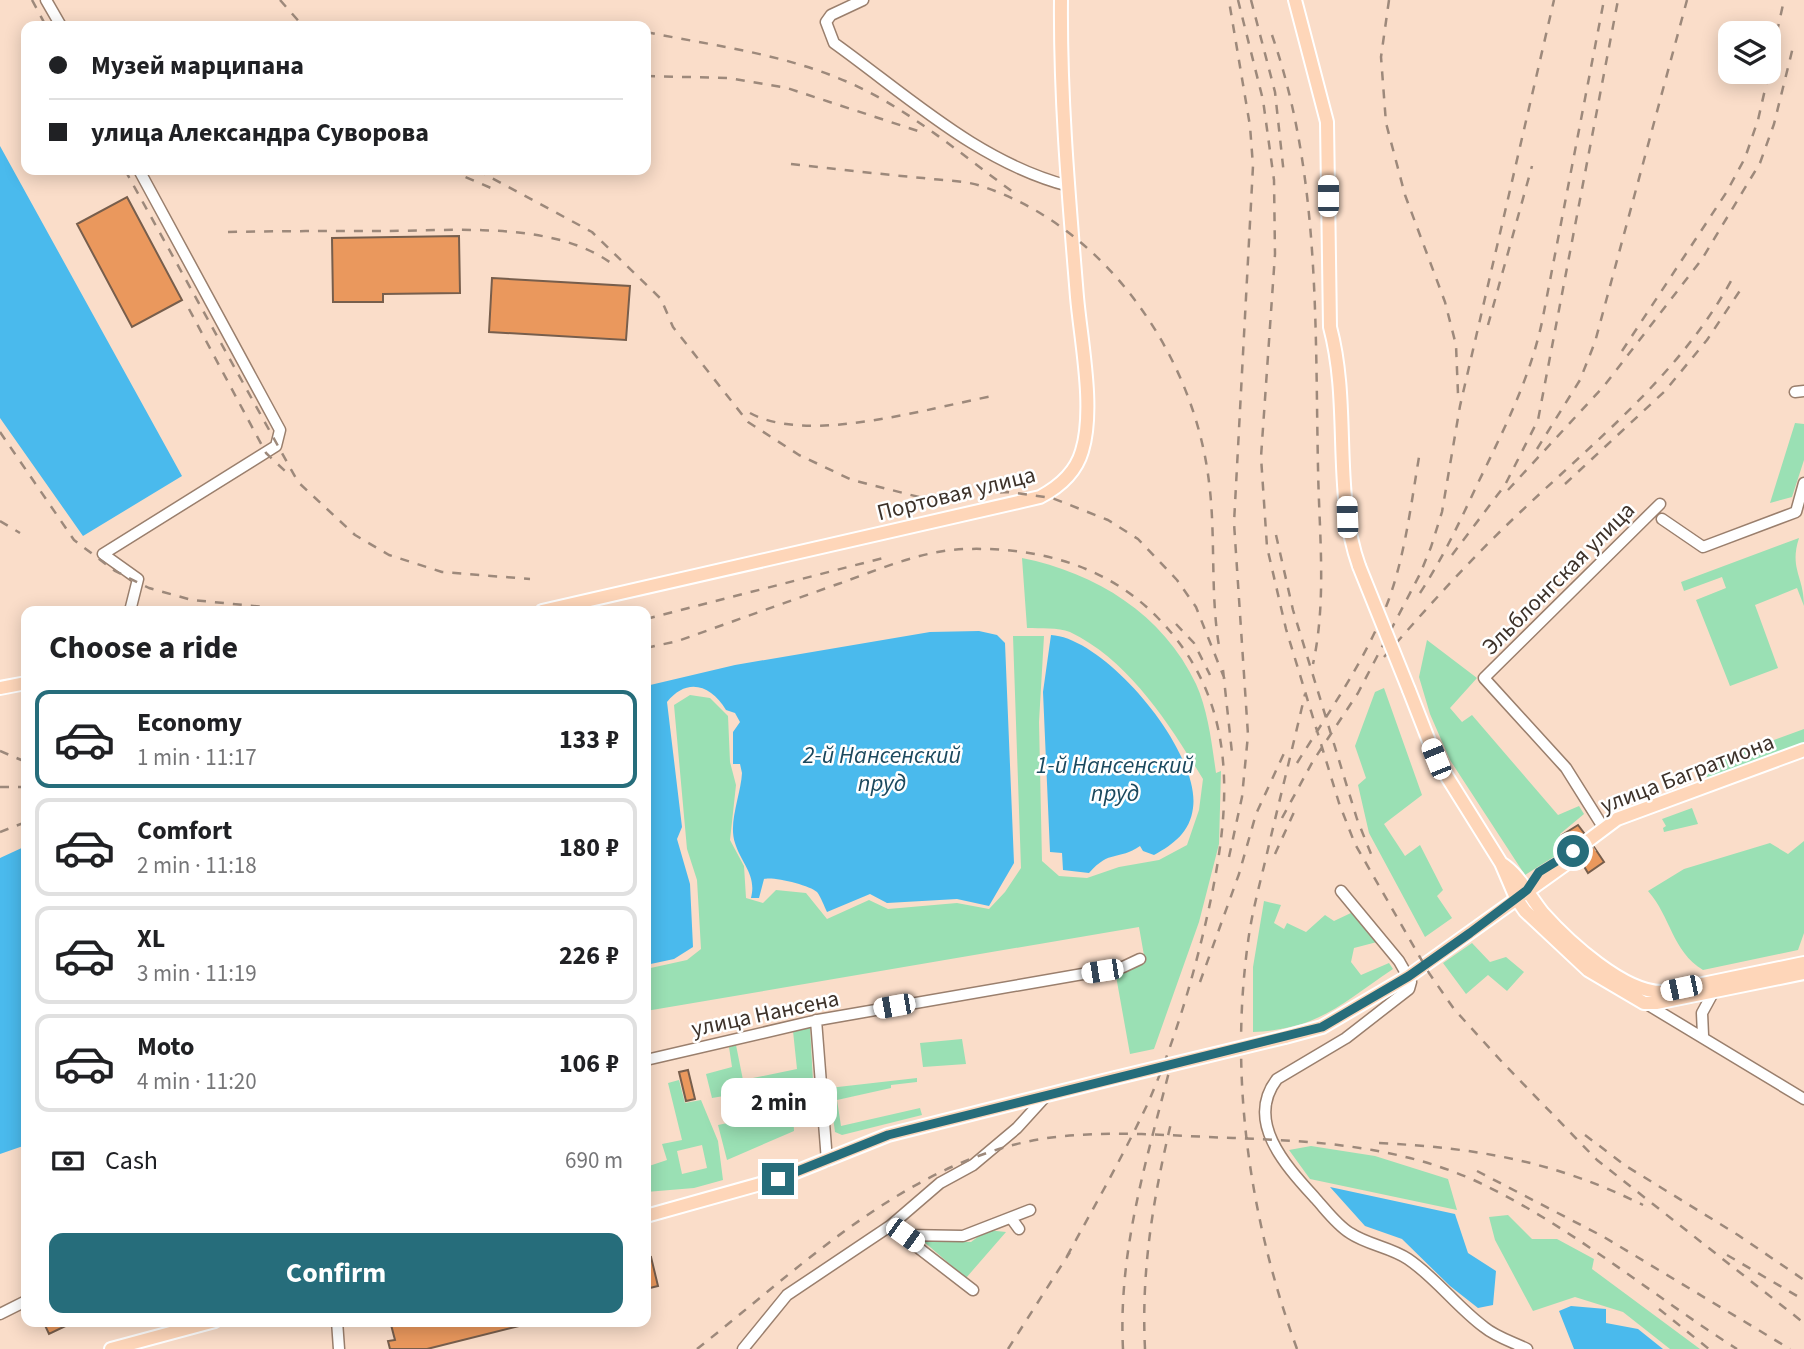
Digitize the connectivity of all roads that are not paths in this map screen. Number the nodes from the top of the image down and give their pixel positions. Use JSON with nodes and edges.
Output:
{"nodes":[{"id":1,"x":46,"y":0,"type":"edge"},
{"id":2,"x":863,"y":0,"type":"edge"},
{"id":3,"x":1061,"y":0,"type":"edge"},
{"id":4,"x":1295,"y":0,"type":"edge"},
{"id":5,"x":58,"y":21,"type":"edge"},
{"id":6,"x":142,"y":175,"type":"edge"},
{"id":7,"x":1069,"y":186,"type":"junction"},
{"id":8,"x":1804,"y":483,"type":"edge"},
{"id":9,"x":1660,"y":504,"type":"dead end"},
{"id":10,"x":1662,"y":519,"type":"dead end"},
{"id":11,"x":131,"y":606,"type":"edge"},
{"id":12,"x":564,"y":606,"type":"edge"},
{"id":13,"x":21,"y":684,"type":"edge"},
{"id":14,"x":0,"y":688,"type":"edge"},
{"id":15,"x":1804,"y":750,"type":"edge"},
{"id":16,"x":1804,"y":757,"type":"edge"},
{"id":17,"x":1603,"y":827,"type":"junction"},
{"id":18,"x":1575,"y":854,"type":"tunnel mouth"},
{"id":19,"x":1501,"y":863,"type":"junction"},
{"id":20,"x":1527,"y":890,"type":"junction"},
{"id":21,"x":1341,"y":891,"type":"dead end"},
{"id":22,"x":1516,"y":898,"type":"junction"},
{"id":23,"x":1140,"y":959,"type":"dead end"},
{"id":24,"x":1804,"y":963,"type":"edge"},
{"id":25,"x":1804,"y":973,"type":"edge"},
{"id":26,"x":1410,"y":979,"type":"junction"},
{"id":27,"x":1714,"y":991,"type":"junction"},
{"id":28,"x":1645,"y":997,"type":"junction"},
{"id":29,"x":816,"y":1020,"type":"junction"},
{"id":30,"x":1703,"y":1035,"type":"junction"},
{"id":31,"x":651,"y":1059,"type":"edge"},
{"id":32,"x":1048,"y":1095,"type":"junction"},
{"id":33,"x":1804,"y":1099,"type":"edge"},
{"id":34,"x":827,"y":1161,"type":"junction"},
{"id":35,"x":1030,"y":1210,"type":"dead end"},
{"id":36,"x":651,"y":1215,"type":"edge"},
{"id":37,"x":1011,"y":1218,"type":"junction"},
{"id":38,"x":890,"y":1226,"type":"junction"},
{"id":39,"x":938,"y":1227,"type":"dead end"},
{"id":40,"x":1018,"y":1229,"type":"dead end"},
{"id":41,"x":927,"y":1234,"type":"junction"},
{"id":42,"x":905,"y":1235,"type":"junction"},
{"id":43,"x":973,"y":1290,"type":"dead end"},
{"id":44,"x":21,"y":1304,"type":"edge"},
{"id":45,"x":0,"y":1314,"type":"edge"},
{"id":46,"x":193,"y":1327,"type":"edge"},
{"id":47,"x":337,"y":1327,"type":"edge"},
{"id":48,"x":111,"y":1349,"type":"edge"},
{"id":49,"x":339,"y":1349,"type":"edge"},
{"id":50,"x":743,"y":1349,"type":"edge"},
{"id":51,"x":1527,"y":1349,"type":"edge"}],
"edges":[{"from":1,"to":5,"type":"street"},
{"from":2,"to":7,"type":"street"},
{"from":3,"to":7,"type":"main road","name":"Портовая улица"},
{"from":4,"to":19,"type":"main road","bridge":true},
{"from":6,"to":11,"type":"street"},
{"from":7,"to":12,"type":"main road","name":"Портовая улица"},
{"from":8,"to":10,"type":"street","name":"Эльблонгская улица"},
{"from":9,"to":17,"type":"street","name":"Эльблонгская улица"},
{"from":13,"to":14,"type":"main road"},
{"from":15,"to":17,"type":"main road","name":"улица Багратиона"},
{"from":16,"to":17,"type":"main road","name":"улица Багратиона"},
{"from":18,"to":20,"type":"main road"},
{"from":19,"to":20,"type":"main road"},
{"from":19,"to":22,"type":"main road"},
{"from":20,"to":22,"type":"main road"},
{"from":20,"to":28,"type":"main road"},
{"from":21,"to":26,"type":"street"},
{"from":22,"to":26,"type":"main road"},
{"from":22,"to":28,"type":"main road"},
{"from":23,"to":29,"type":"street","name":"улица Нансена"},
{"from":24,"to":28,"type":"main road"},
{"from":25,"to":27,"type":"main road"},
{"from":26,"to":32,"type":"main road","bridge":true},
{"from":26,"to":51,"type":"street"},
{"from":27,"to":28,"type":"main road"},
{"from":27,"to":30,"type":"street"},
{"from":28,"to":30,"type":"street"},
{"from":29,"to":31,"type":"street","name":"улица Нансена"},
{"from":29,"to":34,"type":"street"},
{"from":30,"to":33,"type":"street"},
{"from":32,"to":34,"type":"main road"},
{"from":32,"to":38,"type":"street"},
{"from":34,"to":36,"type":"main road"},
{"from":35,"to":37,"type":"street"},
{"from":37,"to":40,"type":"street"},
{"from":37,"to":41,"type":"street"},
{"from":38,"to":42,"type":"street"},
{"from":38,"to":50,"type":"street"},
{"from":39,"to":41,"type":"street"},
{"from":41,"to":42,"type":"street"},
{"from":42,"to":43,"type":"street"},
{"from":44,"to":45,"type":"street"},
{"from":46,"to":48,"type":"main road"},
{"from":47,"to":49,"type":"street"}]}
